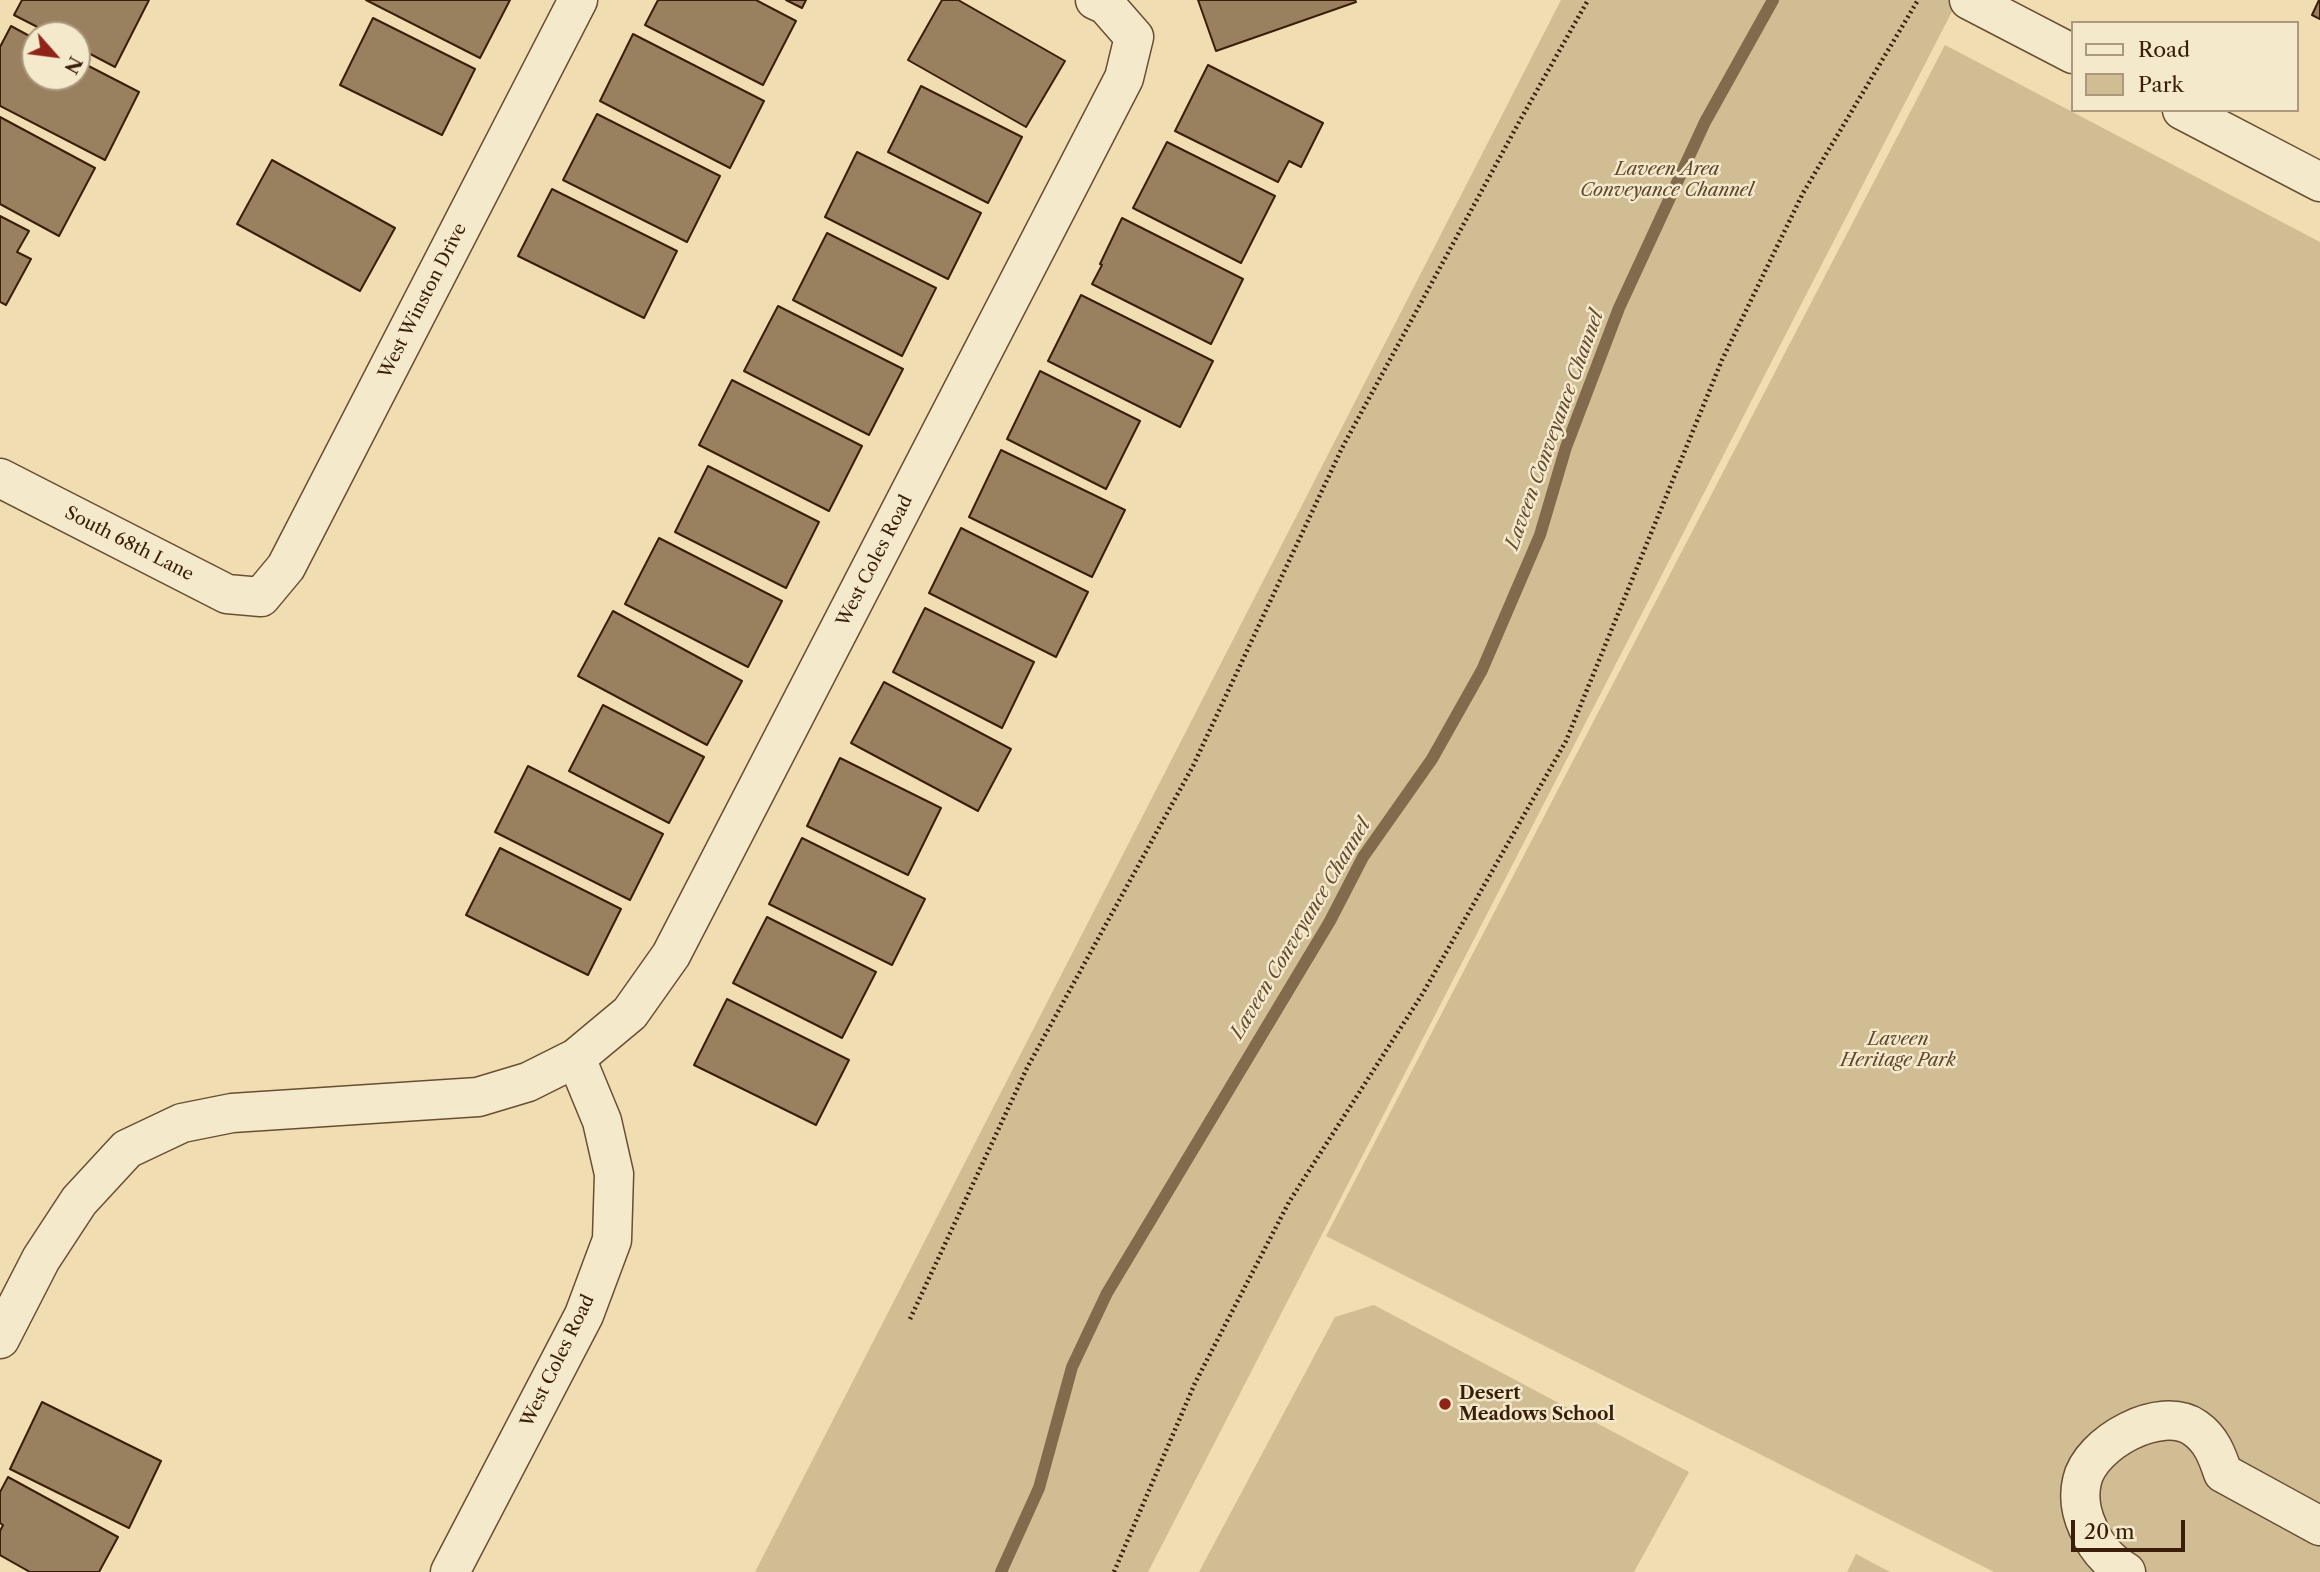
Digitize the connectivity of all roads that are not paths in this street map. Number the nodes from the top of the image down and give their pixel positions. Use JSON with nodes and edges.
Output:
{"nodes":[{"id":1,"x":578,"y":0,"type":"edge"},
{"id":2,"x":1096,"y":0,"type":"edge"},
{"id":3,"x":1969,"y":0,"type":"edge"},
{"id":4,"x":2072,"y":53,"type":"edge"},
{"id":5,"x":2186,"y":112,"type":"edge"},
{"id":6,"x":2320,"y":182,"type":"edge"},
{"id":7,"x":0,"y":478,"type":"edge"},
{"id":8,"x":261,"y":597,"type":"joint"},
{"id":9,"x":576,"y":1058,"type":"junction"},
{"id":10,"x":0,"y":1339,"type":"edge"},
{"id":11,"x":2320,"y":1526,"type":"edge"},
{"id":12,"x":450,"y":1572,"type":"edge"},
{"id":13,"x":2126,"y":1572,"type":"edge"}],
"edges":[{"from":1,"to":8,"type":"street","name":"West Winston Drive"},
{"from":2,"to":9,"type":"street","name":"West Coles Road"},
{"from":3,"to":4,"type":"street"},
{"from":5,"to":6,"type":"street"},
{"from":7,"to":8,"type":"street","name":"South 68th Lane"},
{"from":9,"to":10,"type":"street","name":"West Coles Road"},
{"from":9,"to":12,"type":"street","name":"West Coles Road"},
{"from":11,"to":13,"type":"street"}]}
